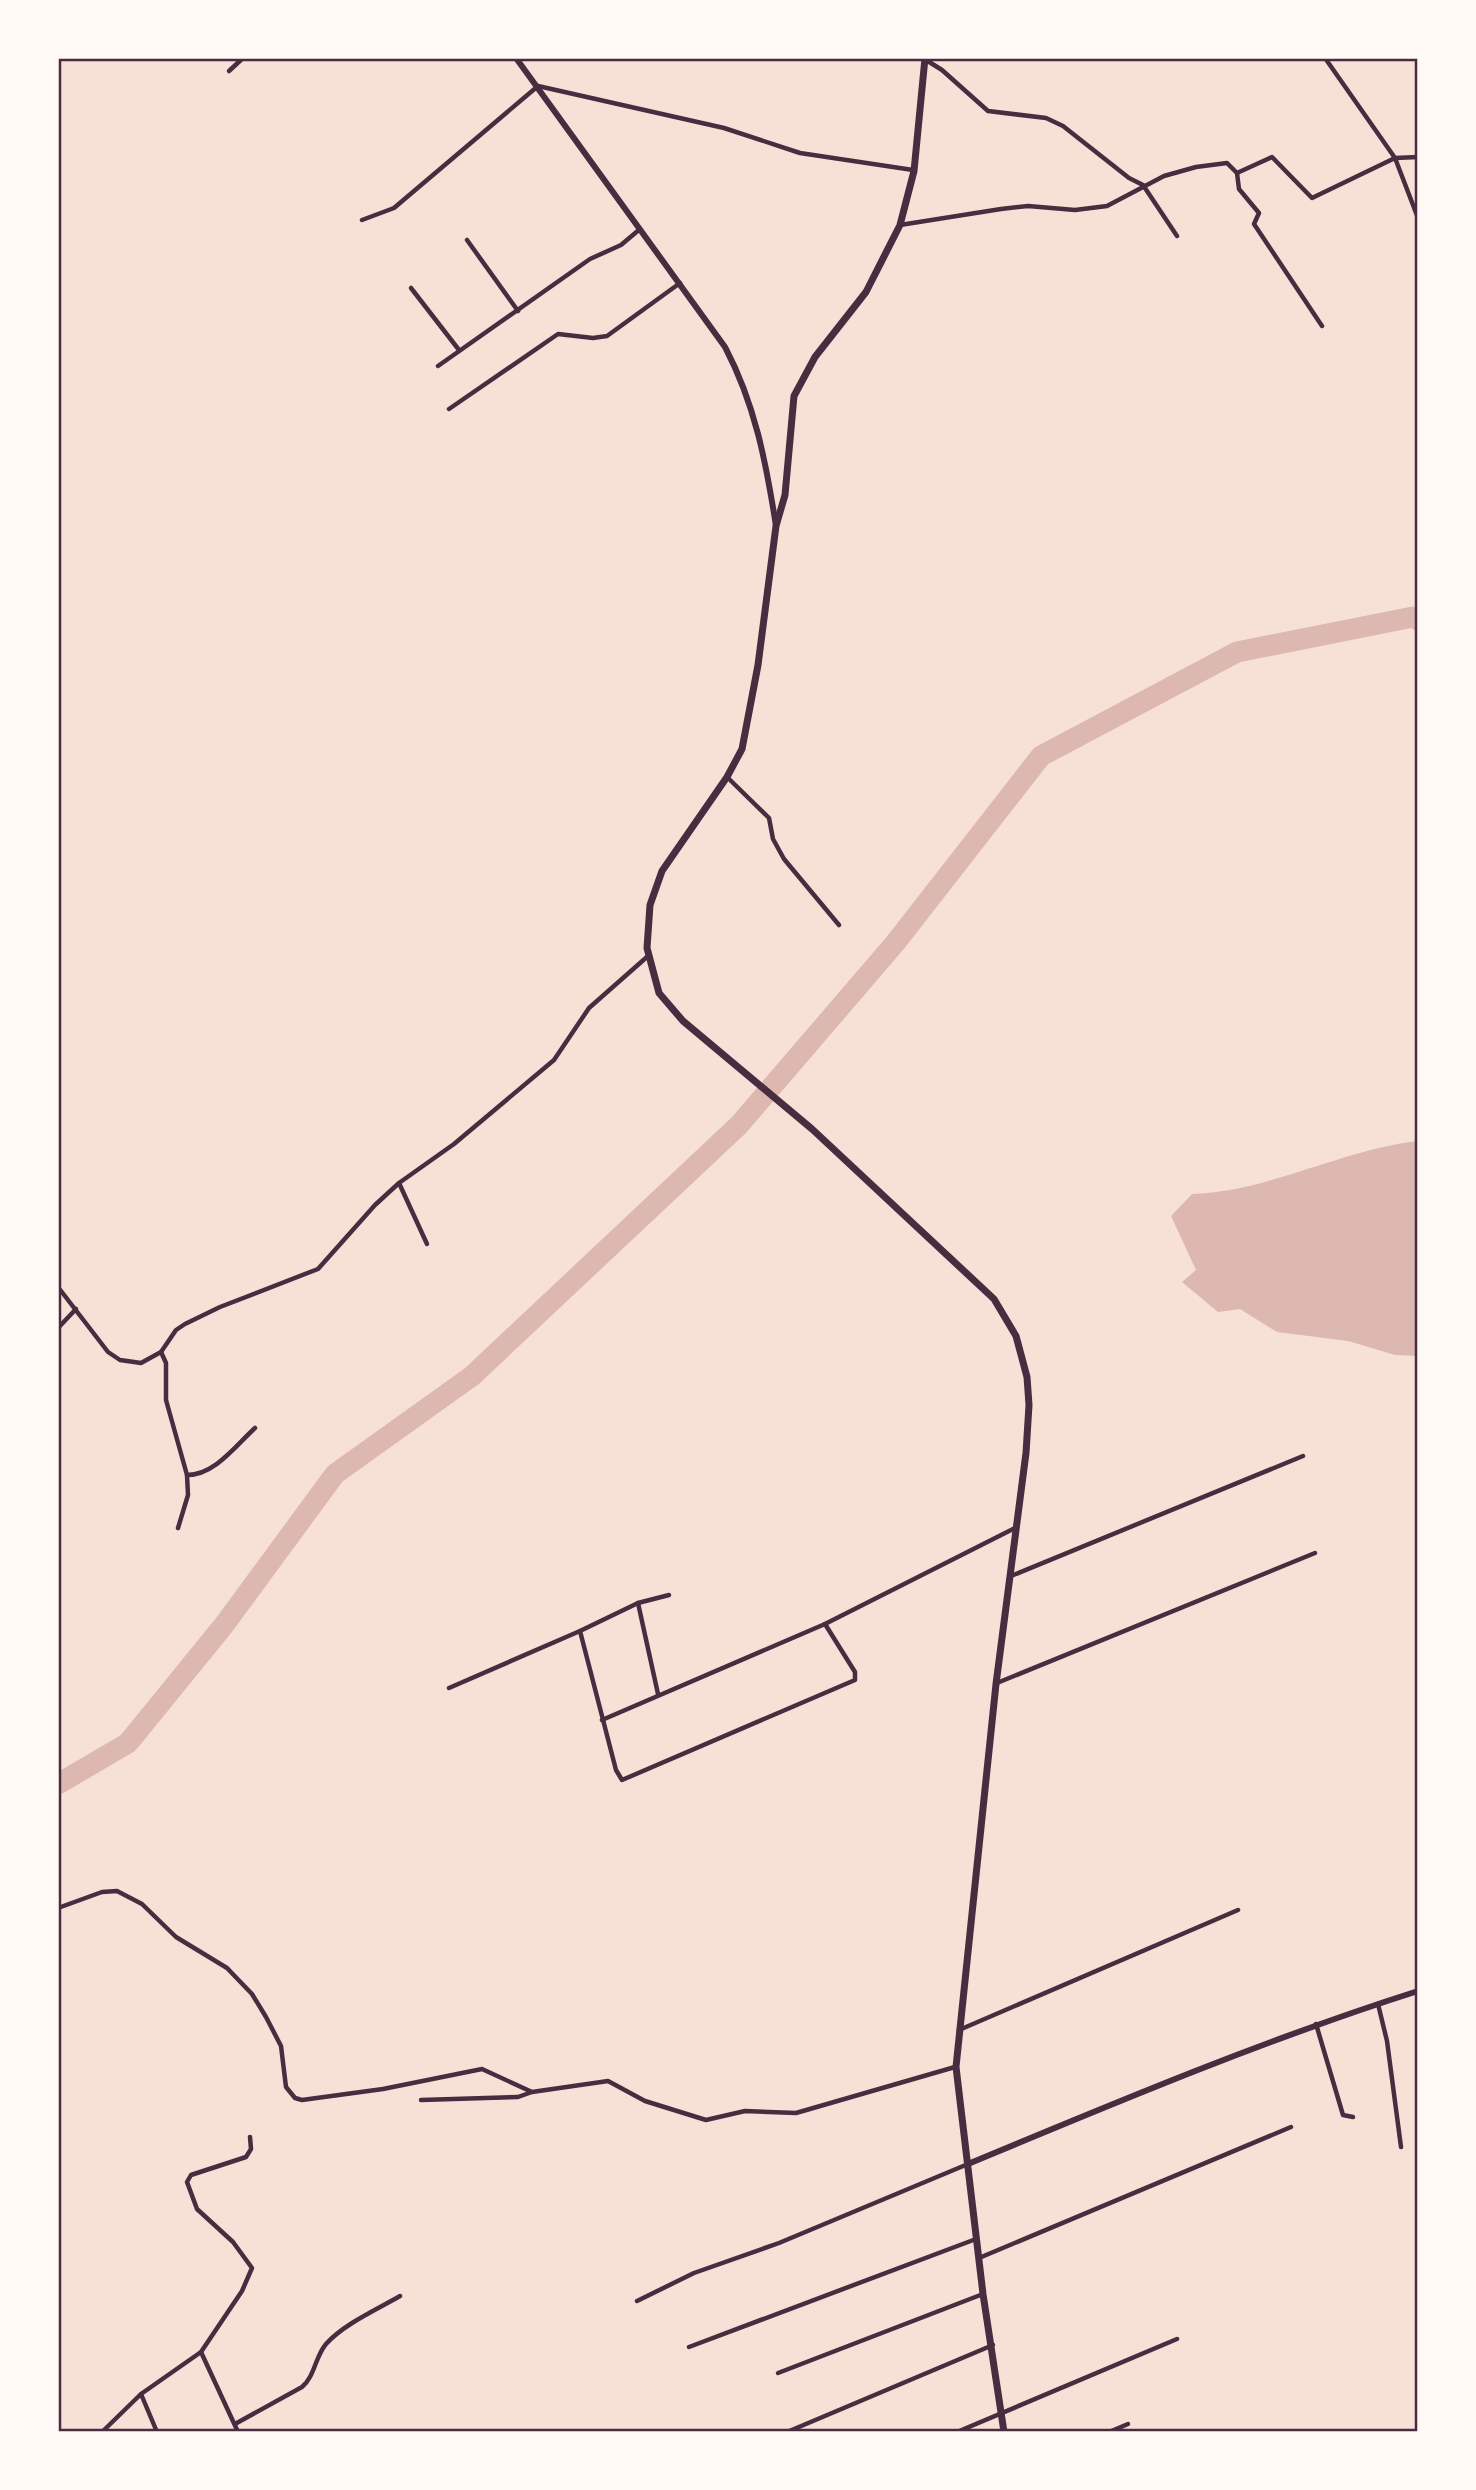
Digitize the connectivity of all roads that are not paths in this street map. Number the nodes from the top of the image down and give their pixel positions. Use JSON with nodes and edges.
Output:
{"nodes":[{"id":1,"x":243,"y":58,"type":"edge"},
{"id":2,"x":516,"y":58,"type":"edge"},
{"id":3,"x":1325,"y":58,"type":"edge"},
{"id":4,"x":925,"y":59,"type":"edge"},
{"id":5,"x":229,"y":71,"type":"dead end"},
{"id":6,"x":537,"y":86,"type":"junction"},
{"id":7,"x":1418,"y":157,"type":"edge"},
{"id":8,"x":1395,"y":158,"type":"junction"},
{"id":9,"x":914,"y":171,"type":"junction"},
{"id":10,"x":1237,"y":173,"type":"junction"},
{"id":11,"x":1143,"y":185,"type":"junction"},
{"id":12,"x":1418,"y":218,"type":"edge"},
{"id":13,"x":362,"y":220,"type":"dead end"},
{"id":14,"x":900,"y":225,"type":"junction"},
{"id":15,"x":641,"y":228,"type":"junction"},
{"id":16,"x":1177,"y":236,"type":"dead end"},
{"id":17,"x":467,"y":240,"type":"dead end"},
{"id":18,"x":681,"y":282,"type":"junction"},
{"id":19,"x":411,"y":288,"type":"dead end"},
{"id":20,"x":518,"y":311,"type":"junction"},
{"id":21,"x":1322,"y":326,"type":"dead end"},
{"id":22,"x":459,"y":350,"type":"junction"},
{"id":23,"x":438,"y":366,"type":"dead end"},
{"id":24,"x":449,"y":409,"type":"dead end"},
{"id":25,"x":776,"y":526,"type":"junction"},
{"id":26,"x":727,"y":777,"type":"junction"},
{"id":27,"x":839,"y":925,"type":"dead end"},
{"id":28,"x":648,"y":956,"type":"junction"},
{"id":29,"x":399,"y":1184,"type":"junction"},
{"id":30,"x":427,"y":1244,"type":"dead end"},
{"id":31,"x":58,"y":1287,"type":"edge"},
{"id":32,"x":76,"y":1309,"type":"junction"},
{"id":33,"x":58,"y":1328,"type":"edge"},
{"id":34,"x":161,"y":1352,"type":"junction"},
{"id":35,"x":255,"y":1428,"type":"dead end"},
{"id":36,"x":1303,"y":1456,"type":"dead end"},
{"id":37,"x":187,"y":1475,"type":"junction"},
{"id":38,"x":1018,"y":1527,"type":"junction"},
{"id":39,"x":178,"y":1528,"type":"dead end"},
{"id":40,"x":1315,"y":1553,"type":"dead end"},
{"id":41,"x":1011,"y":1576,"type":"junction"},
{"id":42,"x":669,"y":1595,"type":"dead end"},
{"id":43,"x":638,"y":1603,"type":"junction"},
{"id":44,"x":825,"y":1624,"type":"junction"},
{"id":45,"x":580,"y":1631,"type":"junction"},
{"id":46,"x":996,"y":1684,"type":"junction"},
{"id":47,"x":449,"y":1688,"type":"dead end"},
{"id":48,"x":659,"y":1695,"type":"junction"},
{"id":49,"x":602,"y":1720,"type":"junction"},
{"id":50,"x":58,"y":1908,"type":"edge"},
{"id":51,"x":1238,"y":1910,"type":"dead end"},
{"id":52,"x":1418,"y":1991,"type":"edge"},
{"id":53,"x":1378,"y":2004,"type":"junction"},
{"id":54,"x":1316,"y":2023,"type":"junction"},
{"id":55,"x":959,"y":2030,"type":"junction"},
{"id":56,"x":956,"y":2067,"type":"junction"},
{"id":57,"x":532,"y":2092,"type":"junction"},
{"id":58,"x":421,"y":2100,"type":"dead end"},
{"id":59,"x":1353,"y":2117,"type":"dead end"},
{"id":60,"x":1291,"y":2127,"type":"dead end"},
{"id":61,"x":250,"y":2137,"type":"dead end"},
{"id":62,"x":1401,"y":2147,"type":"dead end"},
{"id":63,"x":968,"y":2164,"type":"junction"},
{"id":64,"x":977,"y":2238,"type":"junction"},
{"id":65,"x":979,"y":2258,"type":"junction"},
{"id":66,"x":983,"y":2294,"type":"junction"},
{"id":67,"x":400,"y":2296,"type":"dead end"},
{"id":68,"x":637,"y":2301,"type":"dead end"},
{"id":69,"x":1177,"y":2339,"type":"dead end"},
{"id":70,"x":993,"y":2345,"type":"junction"},
{"id":71,"x":689,"y":2347,"type":"dead end"},
{"id":72,"x":201,"y":2352,"type":"junction"},
{"id":73,"x":778,"y":2373,"type":"dead end"},
{"id":74,"x":141,"y":2394,"type":"junction"},
{"id":75,"x":1003,"y":2414,"type":"junction"},
{"id":76,"x":235,"y":2424,"type":"junction"},
{"id":77,"x":1128,"y":2424,"type":"dead end"},
{"id":78,"x":102,"y":2432,"type":"edge"},
{"id":79,"x":157,"y":2432,"type":"edge"},
{"id":80,"x":238,"y":2432,"type":"edge"},
{"id":81,"x":787,"y":2432,"type":"edge"},
{"id":82,"x":957,"y":2432,"type":"edge"},
{"id":83,"x":1004,"y":2432,"type":"edge"},
{"id":84,"x":1108,"y":2432,"type":"edge"}],
"edges":[{"from":1,"to":5,"type":"street"},
{"from":2,"to":6,"type":"street"},
{"from":3,"to":8,"type":"street"},
{"from":4,"to":9,"type":"main road"},
{"from":4,"to":11,"type":"street"},
{"from":6,"to":9,"type":"street"},
{"from":6,"to":13,"type":"street"},
{"from":6,"to":15,"type":"street"},
{"from":7,"to":8,"type":"street"},
{"from":8,"to":10,"type":"street"},
{"from":8,"to":12,"type":"street"},
{"from":9,"to":14,"type":"main road"},
{"from":10,"to":11,"type":"street"},
{"from":10,"to":21,"type":"street"},
{"from":11,"to":14,"type":"street"},
{"from":11,"to":16,"type":"street"},
{"from":14,"to":25,"type":"main road"},
{"from":15,"to":18,"type":"street"},
{"from":15,"to":20,"type":"street"},
{"from":17,"to":20,"type":"street"},
{"from":18,"to":24,"type":"street"},
{"from":18,"to":25,"type":"street"},
{"from":19,"to":22,"type":"street"},
{"from":20,"to":22,"type":"street"},
{"from":22,"to":23,"type":"street"},
{"from":25,"to":26,"type":"main road"},
{"from":26,"to":27,"type":"street"},
{"from":26,"to":28,"type":"main road"},
{"from":28,"to":29,"type":"street"},
{"from":28,"to":38,"type":"main road"},
{"from":29,"to":30,"type":"street"},
{"from":29,"to":34,"type":"street"},
{"from":31,"to":32,"type":"street"},
{"from":32,"to":33,"type":"street"},
{"from":32,"to":34,"type":"street"},
{"from":34,"to":37,"type":"street"},
{"from":35,"to":37,"type":"street"},
{"from":36,"to":41,"type":"street"},
{"from":37,"to":39,"type":"street"},
{"from":38,"to":41,"type":"main road"},
{"from":38,"to":44,"type":"street"},
{"from":40,"to":46,"type":"street"},
{"from":41,"to":46,"type":"main road"},
{"from":42,"to":43,"type":"street"},
{"from":43,"to":45,"type":"street"},
{"from":43,"to":48,"type":"street"},
{"from":44,"to":48,"type":"street"},
{"from":44,"to":49,"type":"street"},
{"from":45,"to":47,"type":"street"},
{"from":45,"to":49,"type":"street"},
{"from":46,"to":55,"type":"main road"},
{"from":48,"to":49,"type":"street"},
{"from":50,"to":57,"type":"street"},
{"from":51,"to":55,"type":"street"},
{"from":52,"to":53,"type":"street"},
{"from":53,"to":54,"type":"street"},
{"from":53,"to":62,"type":"street"},
{"from":54,"to":59,"type":"street"},
{"from":54,"to":63,"type":"street"},
{"from":55,"to":56,"type":"main road"},
{"from":56,"to":57,"type":"street"},
{"from":56,"to":63,"type":"main road"},
{"from":57,"to":58,"type":"street"},
{"from":60,"to":65,"type":"street"},
{"from":61,"to":72,"type":"street"},
{"from":63,"to":64,"type":"main road"},
{"from":63,"to":68,"type":"street"},
{"from":64,"to":65,"type":"main road"},
{"from":64,"to":71,"type":"street"},
{"from":65,"to":66,"type":"main road"},
{"from":66,"to":70,"type":"main road"},
{"from":66,"to":73,"type":"street"},
{"from":67,"to":76,"type":"street"},
{"from":69,"to":75,"type":"street"},
{"from":70,"to":75,"type":"main road"},
{"from":70,"to":81,"type":"street"},
{"from":72,"to":74,"type":"street"},
{"from":72,"to":76,"type":"street"},
{"from":74,"to":78,"type":"street"},
{"from":74,"to":79,"type":"street"},
{"from":75,"to":82,"type":"street"},
{"from":75,"to":83,"type":"main road"},
{"from":76,"to":80,"type":"street"},
{"from":77,"to":84,"type":"street"}]}
